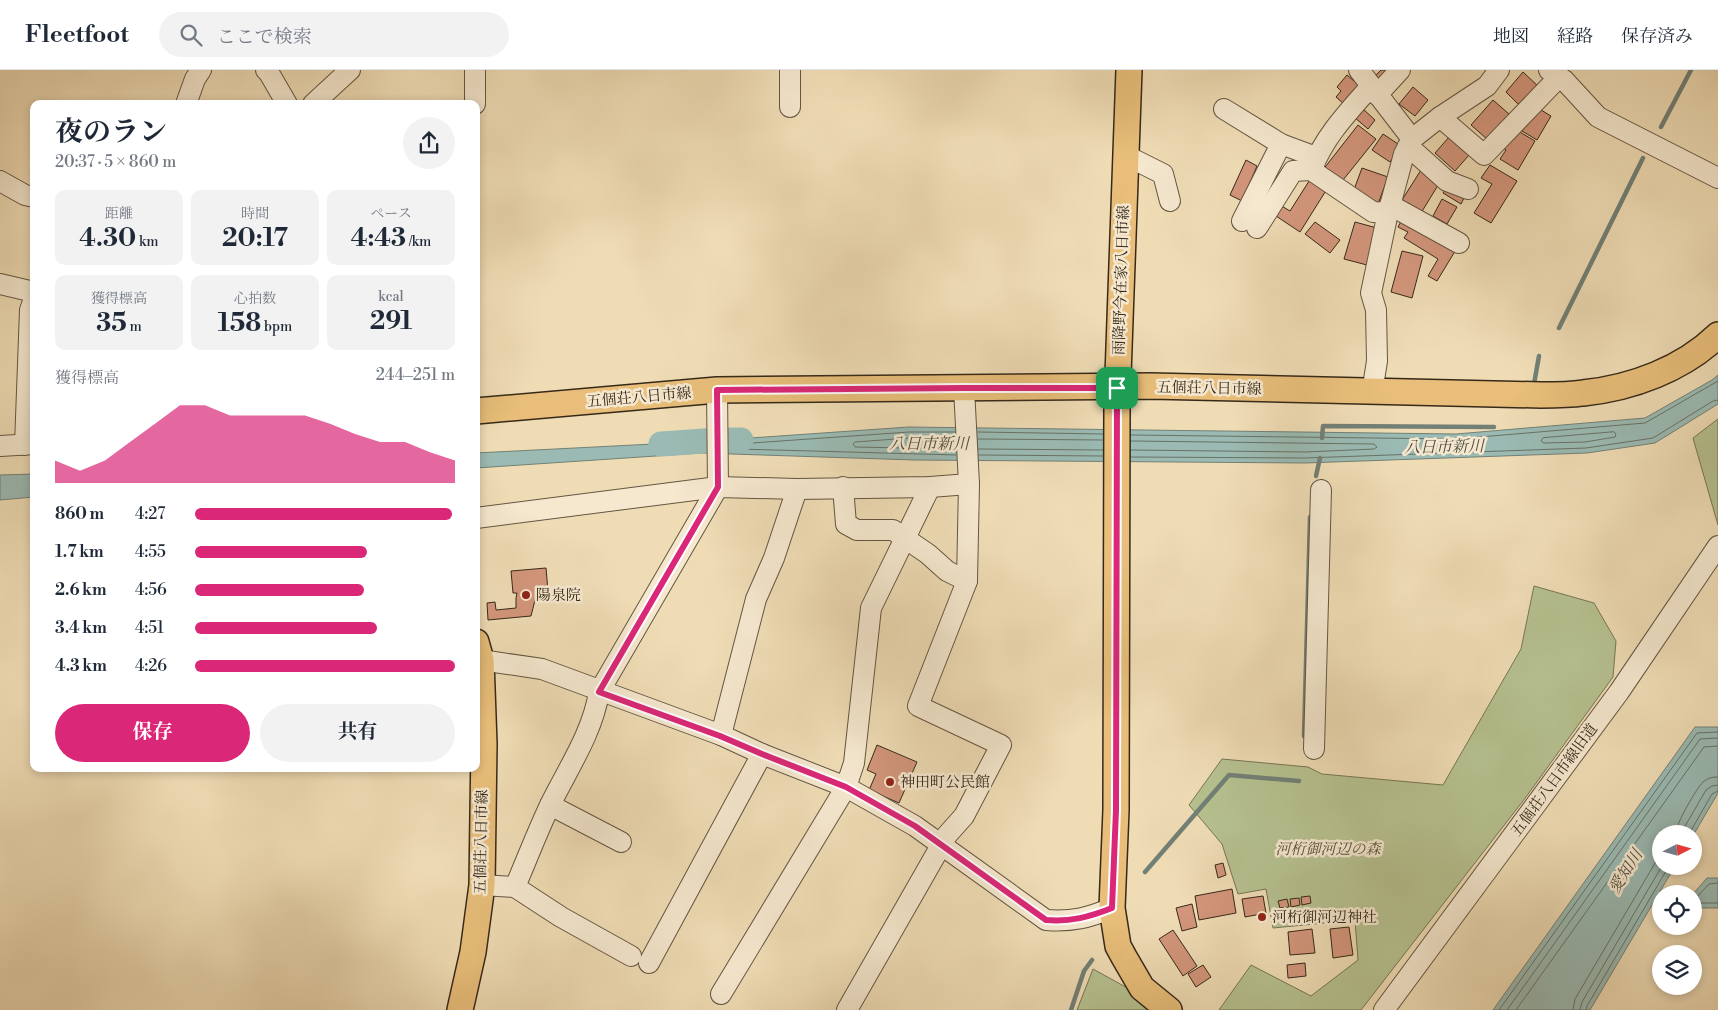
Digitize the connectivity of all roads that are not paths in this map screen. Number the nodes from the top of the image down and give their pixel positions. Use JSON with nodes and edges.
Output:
{"nodes":[{"id":1,"x":201,"y":70,"type":"edge"},
{"id":2,"x":266,"y":70,"type":"edge"},
{"id":3,"x":350,"y":70,"type":"edge"},
{"id":4,"x":475,"y":70,"type":"edge"},
{"id":5,"x":790,"y":70,"type":"edge"},
{"id":6,"x":1129,"y":70,"type":"edge"},
{"id":7,"x":1359,"y":70,"type":"edge"},
{"id":8,"x":1400,"y":70,"type":"edge"},
{"id":9,"x":1499,"y":70,"type":"edge"},
{"id":10,"x":1554,"y":73,"type":"edge"},
{"id":11,"x":1374,"y":90,"type":"junction"},
{"id":12,"x":188,"y":100,"type":"edge"},
{"id":13,"x":285,"y":100,"type":"edge"},
{"id":14,"x":317,"y":100,"type":"edge"},
{"id":15,"x":474,"y":100,"type":"edge"},
{"id":16,"x":790,"y":107,"type":"dead end"},
{"id":17,"x":1224,"y":109,"type":"dead end"},
{"id":18,"x":1440,"y":117,"type":"junction"},
{"id":19,"x":1410,"y":143,"type":"junction"},
{"id":20,"x":1281,"y":144,"type":"junction"},
{"id":21,"x":1125,"y":155,"type":"junction"},
{"id":22,"x":1314,"y":164,"type":"junction"},
{"id":23,"x":1718,"y":178,"type":"edge"},
{"id":24,"x":0,"y":181,"type":"edge"},
{"id":25,"x":1468,"y":189,"type":"dead end"},
{"id":26,"x":30,"y":196,"type":"edge"},
{"id":27,"x":1170,"y":201,"type":"dead end"},
{"id":28,"x":1389,"y":209,"type":"junction"},
{"id":29,"x":1459,"y":243,"type":"dead end"},
{"id":30,"x":0,"y":284,"type":"edge"},
{"id":31,"x":30,"y":291,"type":"edge"},
{"id":32,"x":30,"y":310,"type":"edge"},
{"id":33,"x":1718,"y":335,"type":"edge"},
{"id":34,"x":964,"y":388,"type":"junction"},
{"id":35,"x":717,"y":390,"type":"junction"},
{"id":36,"x":1374,"y":392,"type":"junction"},
{"id":37,"x":1117,"y":396,"type":"junction"},
{"id":38,"x":480,"y":412,"type":"edge"},
{"id":39,"x":29,"y":445,"type":"edge"},
{"id":40,"x":0,"y":446,"type":"edge"},
{"id":41,"x":969,"y":484,"type":"junction"},
{"id":42,"x":718,"y":487,"type":"junction"},
{"id":43,"x":843,"y":487,"type":"junction"},
{"id":44,"x":930,"y":487,"type":"junction"},
{"id":45,"x":798,"y":489,"type":"junction"},
{"id":46,"x":1321,"y":490,"type":"dead end"},
{"id":47,"x":480,"y":517,"type":"edge"},
{"id":48,"x":905,"y":538,"type":"junction"},
{"id":49,"x":1718,"y":546,"type":"edge"},
{"id":50,"x":967,"y":581,"type":"junction"},
{"id":51,"x":480,"y":651,"type":"edge"},
{"id":52,"x":480,"y":670,"type":"edge"},
{"id":53,"x":599,"y":692,"type":"junction"},
{"id":54,"x":720,"y":736,"type":"junction"},
{"id":55,"x":1314,"y":749,"type":"dead end"},
{"id":56,"x":762,"y":754,"type":"junction"},
{"id":57,"x":846,"y":787,"type":"junction"},
{"id":58,"x":550,"y":805,"type":"junction"},
{"id":59,"x":621,"y":842,"type":"dead end"},
{"id":60,"x":942,"y":844,"type":"junction"},
{"id":61,"x":482,"y":885,"type":"junction"},
{"id":62,"x":515,"y":888,"type":"junction"},
{"id":63,"x":1112,"y":908,"type":"junction"},
{"id":64,"x":722,"y":994,"type":"dead end"},
{"id":65,"x":460,"y":1010,"type":"edge"},
{"id":66,"x":847,"y":1010,"type":"edge"},
{"id":67,"x":1168,"y":1010,"type":"edge"},
{"id":68,"x":1384,"y":1010,"type":"edge"}],
"edges":[{"from":1,"to":12,"type":"street"},
{"from":2,"to":13,"type":"street"},
{"from":3,"to":14,"type":"street"},
{"from":4,"to":15,"type":"street"},
{"from":5,"to":16,"type":"street"},
{"from":6,"to":21,"type":"main road","name":"雨降野今在家八日市線"},
{"from":7,"to":11,"type":"street"},
{"from":8,"to":11,"type":"street"},
{"from":9,"to":18,"type":"street"},
{"from":10,"to":18,"type":"street"},
{"from":10,"to":23,"type":"street"},
{"from":11,"to":19,"type":"street"},
{"from":11,"to":22,"type":"street"},
{"from":17,"to":20,"type":"street"},
{"from":18,"to":19,"type":"street"},
{"from":19,"to":25,"type":"street"},
{"from":19,"to":28,"type":"street"},
{"from":20,"to":22,"type":"street"},
{"from":20,"to":22,"type":"street"},
{"from":21,"to":27,"type":"street"},
{"from":21,"to":37,"type":"main road","name":"雨降野今在家八日市線"},
{"from":22,"to":28,"type":"street"},
{"from":24,"to":26,"type":"street"},
{"from":28,"to":29,"type":"street"},
{"from":28,"to":36,"type":"street"},
{"from":30,"to":31,"type":"street"},
{"from":32,"to":39,"type":"street"},
{"from":33,"to":36,"type":"main road","name":"五個荘八日市線"},
{"from":34,"to":35,"type":"main road","name":"五個荘八日市線"},
{"from":34,"to":37,"type":"main road","name":"五個荘八日市線"},
{"from":34,"to":41,"type":"street"},
{"from":35,"to":38,"type":"main road","name":"五個荘八日市線"},
{"from":35,"to":42,"type":"street"},
{"from":36,"to":37,"type":"main road","name":"五個荘八日市線"},
{"from":37,"to":63,"type":"main road","name":"雨降野今在家八日市線"},
{"from":39,"to":40,"type":"street"},
{"from":41,"to":44,"type":"street"},
{"from":41,"to":50,"type":"street"},
{"from":42,"to":45,"type":"street"},
{"from":42,"to":47,"type":"street"},
{"from":42,"to":53,"type":"street"},
{"from":43,"to":44,"type":"street"},
{"from":43,"to":45,"type":"street"},
{"from":43,"to":48,"type":"street"},
{"from":44,"to":48,"type":"street"},
{"from":45,"to":54,"type":"street"},
{"from":46,"to":55,"type":"street"},
{"from":48,"to":50,"type":"street"},
{"from":48,"to":57,"type":"street"},
{"from":49,"to":68,"type":"street","name":"五個荘八日市線旧道"},
{"from":50,"to":60,"type":"street"},
{"from":51,"to":53,"type":"street"},
{"from":52,"to":61,"type":"main road","name":"五個荘八日市線"},
{"from":53,"to":54,"type":"street"},
{"from":53,"to":58,"type":"street"},
{"from":54,"to":56,"type":"street"},
{"from":56,"to":57,"type":"street"},
{"from":56,"to":62,"type":"street"},
{"from":57,"to":60,"type":"street"},
{"from":57,"to":64,"type":"street"},
{"from":58,"to":59,"type":"street"},
{"from":58,"to":62,"type":"street"},
{"from":60,"to":63,"type":"street"},
{"from":60,"to":66,"type":"street"},
{"from":61,"to":62,"type":"street"},
{"from":61,"to":65,"type":"main road","name":"五個荘八日市線"},
{"from":63,"to":67,"type":"main road","name":"雨降野今在家八日市線"}]}
